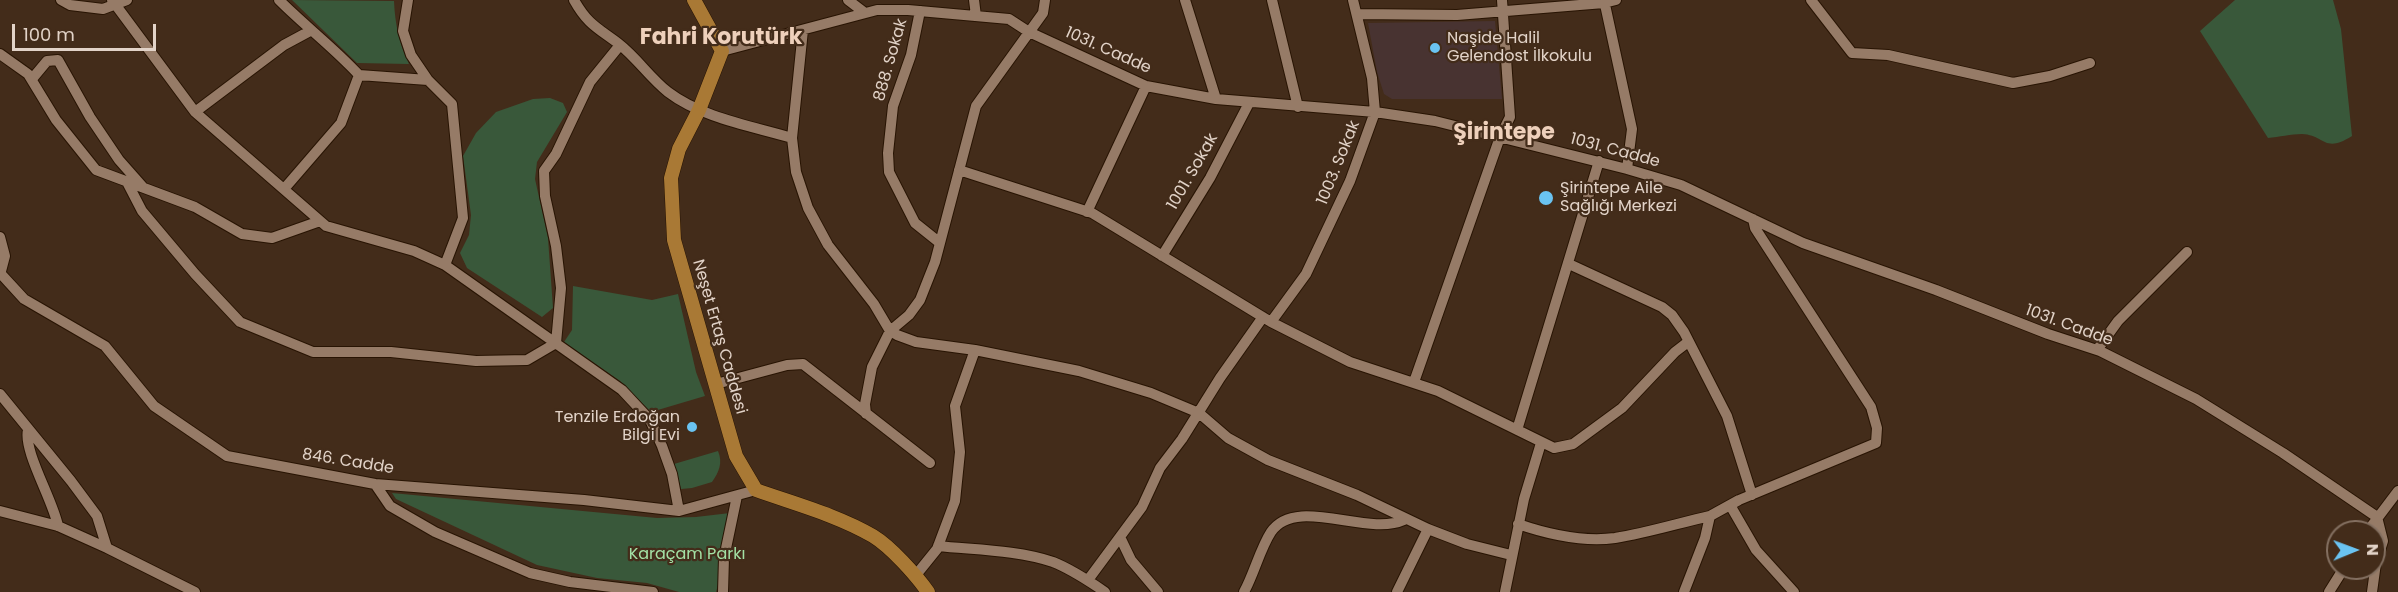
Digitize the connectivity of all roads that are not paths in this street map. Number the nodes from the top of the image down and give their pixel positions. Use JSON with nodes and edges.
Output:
{"nodes":[{"id":1,"x":61,"y":0,"type":"edge"},
{"id":2,"x":127,"y":0,"type":"edge"},
{"id":3,"x":279,"y":0,"type":"edge"},
{"id":4,"x":408,"y":0,"type":"edge"},
{"id":5,"x":574,"y":0,"type":"edge"},
{"id":6,"x":694,"y":0,"type":"edge"},
{"id":7,"x":849,"y":0,"type":"edge"},
{"id":8,"x":974,"y":0,"type":"edge"},
{"id":9,"x":1045,"y":0,"type":"edge"},
{"id":10,"x":1185,"y":0,"type":"edge"},
{"id":11,"x":1272,"y":0,"type":"edge"},
{"id":12,"x":1353,"y":0,"type":"edge"},
{"id":13,"x":1616,"y":0,"type":"edge"},
{"id":14,"x":1811,"y":0,"type":"edge"},
{"id":15,"x":114,"y":2,"type":"edge"},
{"id":16,"x":1604,"y":2,"type":"edge"},
{"id":17,"x":1503,"y":6,"type":"edge"},
{"id":18,"x":920,"y":11,"type":"junction"},
{"id":19,"x":865,"y":14,"type":"junction"},
{"id":20,"x":1358,"y":14,"type":"junction"},
{"id":21,"x":976,"y":16,"type":"junction"},
{"id":22,"x":803,"y":30,"type":"junction"},
{"id":23,"x":310,"y":31,"type":"junction"},
{"id":24,"x":1029,"y":32,"type":"junction"},
{"id":25,"x":620,"y":45,"type":"junction"},
{"id":26,"x":722,"y":51,"type":"junction"},
{"id":27,"x":0,"y":54,"type":"edge"},
{"id":28,"x":2090,"y":63,"type":"dead end"},
{"id":29,"x":359,"y":75,"type":"junction"},
{"id":30,"x":32,"y":79,"type":"junction"},
{"id":31,"x":428,"y":80,"type":"junction"},
{"id":32,"x":1146,"y":86,"type":"junction"},
{"id":33,"x":1216,"y":99,"type":"junction"},
{"id":34,"x":1249,"y":103,"type":"junction"},
{"id":35,"x":1298,"y":107,"type":"junction"},
{"id":36,"x":699,"y":110,"type":"junction"},
{"id":37,"x":195,"y":112,"type":"junction"},
{"id":38,"x":1375,"y":112,"type":"junction"},
{"id":39,"x":1500,"y":137,"type":"junction"},
{"id":40,"x":792,"y":138,"type":"junction"},
{"id":41,"x":1599,"y":161,"type":"junction"},
{"id":42,"x":1626,"y":169,"type":"junction"},
{"id":43,"x":959,"y":170,"type":"junction"},
{"id":44,"x":128,"y":184,"type":"junction"},
{"id":45,"x":142,"y":186,"type":"junction"},
{"id":46,"x":284,"y":189,"type":"junction"},
{"id":47,"x":1087,"y":212,"type":"junction"},
{"id":48,"x":1753,"y":219,"type":"junction"},
{"id":49,"x":320,"y":221,"type":"junction"},
{"id":50,"x":0,"y":237,"type":"edge"},
{"id":51,"x":940,"y":243,"type":"junction"},
{"id":52,"x":2187,"y":252,"type":"dead end"},
{"id":53,"x":1162,"y":256,"type":"junction"},
{"id":54,"x":445,"y":264,"type":"junction"},
{"id":55,"x":1569,"y":264,"type":"junction"},
{"id":56,"x":0,"y":274,"type":"edge"},
{"id":57,"x":1267,"y":319,"type":"junction"},
{"id":58,"x":890,"y":331,"type":"junction"},
{"id":59,"x":1688,"y":342,"type":"junction"},
{"id":60,"x":556,"y":343,"type":"junction"},
{"id":61,"x":975,"y":350,"type":"junction"},
{"id":62,"x":2097,"y":350,"type":"junction"},
{"id":63,"x":1414,"y":382,"type":"junction"},
{"id":64,"x":716,"y":384,"type":"junction"},
{"id":65,"x":0,"y":394,"type":"edge"},
{"id":66,"x":1199,"y":413,"type":"junction"},
{"id":67,"x":866,"y":414,"type":"junction"},
{"id":68,"x":28,"y":430,"type":"junction"},
{"id":69,"x":1517,"y":430,"type":"junction"},
{"id":70,"x":1541,"y":442,"type":"junction"},
{"id":71,"x":930,"y":463,"type":"dead end"},
{"id":72,"x":375,"y":484,"type":"junction"},
{"id":73,"x":756,"y":490,"type":"junction"},
{"id":74,"x":2398,"y":491,"type":"edge"},
{"id":75,"x":1752,"y":495,"type":"junction"},
{"id":76,"x":737,"y":496,"type":"junction"},
{"id":77,"x":1730,"y":505,"type":"junction"},
{"id":78,"x":0,"y":511,"type":"edge"},
{"id":79,"x":679,"y":511,"type":"junction"},
{"id":80,"x":1710,"y":516,"type":"junction"},
{"id":81,"x":2377,"y":518,"type":"junction"},
{"id":82,"x":1404,"y":520,"type":"junction"},
{"id":83,"x":1518,"y":524,"type":"junction"},
{"id":84,"x":58,"y":526,"type":"junction"},
{"id":85,"x":1428,"y":529,"type":"junction"},
{"id":86,"x":1120,"y":537,"type":"junction"},
{"id":87,"x":938,"y":546,"type":"junction"},
{"id":88,"x":107,"y":548,"type":"junction"},
{"id":89,"x":1511,"y":555,"type":"junction"},
{"id":90,"x":916,"y":575,"type":"junction"},
{"id":91,"x":1088,"y":580,"type":"junction"},
{"id":92,"x":195,"y":592,"type":"edge"},
{"id":93,"x":653,"y":592,"type":"edge"},
{"id":94,"x":723,"y":592,"type":"edge"},
{"id":95,"x":928,"y":592,"type":"edge"},
{"id":96,"x":1105,"y":592,"type":"edge"},
{"id":97,"x":1158,"y":592,"type":"edge"},
{"id":98,"x":1244,"y":592,"type":"edge"},
{"id":99,"x":1397,"y":592,"type":"edge"},
{"id":100,"x":1504,"y":592,"type":"edge"},
{"id":101,"x":1684,"y":592,"type":"edge"},
{"id":102,"x":1794,"y":592,"type":"edge"},
{"id":103,"x":2372,"y":592,"type":"edge"}],
"edges":[{"from":1,"to":15,"type":"street"},
{"from":2,"to":15,"type":"street"},
{"from":3,"to":23,"type":"street"},
{"from":4,"to":31,"type":"street"},
{"from":5,"to":25,"type":"street"},
{"from":6,"to":26,"type":"main road"},
{"from":7,"to":19,"type":"street"},
{"from":8,"to":21,"type":"street"},
{"from":9,"to":24,"type":"street"},
{"from":10,"to":33,"type":"street"},
{"from":11,"to":35,"type":"street"},
{"from":12,"to":20,"type":"street","name":"1003. Sokak"},
{"from":13,"to":16,"type":"street"},
{"from":14,"to":28,"type":"street"},
{"from":15,"to":37,"type":"street"},
{"from":16,"to":17,"type":"street"},
{"from":16,"to":42,"type":"street"},
{"from":17,"to":20,"type":"street"},
{"from":17,"to":39,"type":"street"},
{"from":18,"to":19,"type":"street","name":"1031. Cadde"},
{"from":18,"to":21,"type":"street","name":"1031. Cadde"},
{"from":18,"to":51,"type":"street","name":"888. Sokak"},
{"from":19,"to":22,"type":"street","name":"1031. Cadde"},
{"from":20,"to":38,"type":"street","name":"1003. Sokak"},
{"from":21,"to":24,"type":"street","name":"1031. Cadde"},
{"from":22,"to":26,"type":"street","name":"1031. Cadde"},
{"from":22,"to":40,"type":"street"},
{"from":23,"to":29,"type":"street"},
{"from":23,"to":37,"type":"street"},
{"from":24,"to":32,"type":"street","name":"1031. Cadde"},
{"from":24,"to":43,"type":"street"},
{"from":25,"to":36,"type":"street"},
{"from":25,"to":60,"type":"street"},
{"from":26,"to":36,"type":"main road","name":"Neşet Ertaş Caddesi"},
{"from":27,"to":30,"type":"street"},
{"from":29,"to":31,"type":"street"},
{"from":29,"to":46,"type":"street"},
{"from":30,"to":44,"type":"street"},
{"from":30,"to":45,"type":"street"},
{"from":31,"to":54,"type":"street"},
{"from":32,"to":33,"type":"street","name":"1031. Cadde"},
{"from":32,"to":47,"type":"street"},
{"from":33,"to":34,"type":"street","name":"1031. Cadde"},
{"from":34,"to":35,"type":"street","name":"1031. Cadde"},
{"from":34,"to":53,"type":"street","name":"1001. Sokak"},
{"from":35,"to":38,"type":"street","name":"1031. Cadde"},
{"from":36,"to":40,"type":"street"},
{"from":36,"to":64,"type":"main road","name":"Neşet Ertaş Caddesi"},
{"from":37,"to":46,"type":"street"},
{"from":38,"to":39,"type":"street","name":"1031. Cadde"},
{"from":38,"to":57,"type":"street","name":"1003. Sokak"},
{"from":39,"to":41,"type":"street","name":"1031. Cadde"},
{"from":39,"to":63,"type":"street"},
{"from":40,"to":58,"type":"street"},
{"from":41,"to":42,"type":"street","name":"1031. Cadde"},
{"from":41,"to":55,"type":"street"},
{"from":42,"to":48,"type":"street","name":"1031. Cadde"},
{"from":43,"to":47,"type":"street"},
{"from":43,"to":51,"type":"street"},
{"from":44,"to":45,"type":"street"},
{"from":44,"to":60,"type":"street"},
{"from":45,"to":49,"type":"street"},
{"from":46,"to":49,"type":"street"},
{"from":47,"to":53,"type":"street"},
{"from":48,"to":62,"type":"street","name":"1031. Cadde"},
{"from":48,"to":75,"type":"street"},
{"from":49,"to":54,"type":"street"},
{"from":50,"to":56,"type":"street"},
{"from":51,"to":58,"type":"street"},
{"from":52,"to":62,"type":"street"},
{"from":53,"to":57,"type":"street"},
{"from":54,"to":60,"type":"street"},
{"from":55,"to":59,"type":"street"},
{"from":55,"to":69,"type":"street"},
{"from":56,"to":72,"type":"street","name":"846. Cadde"},
{"from":57,"to":63,"type":"street"},
{"from":57,"to":66,"type":"street","name":"1003. Sokak"},
{"from":58,"to":61,"type":"street"},
{"from":58,"to":67,"type":"street"},
{"from":59,"to":70,"type":"street"},
{"from":59,"to":75,"type":"street"},
{"from":60,"to":79,"type":"street"},
{"from":61,"to":66,"type":"street"},
{"from":61,"to":87,"type":"street"},
{"from":62,"to":81,"type":"street","name":"1031. Cadde"},
{"from":63,"to":69,"type":"street"},
{"from":64,"to":67,"type":"street"},
{"from":64,"to":73,"type":"main road","name":"Neşet Ertaş Caddesi"},
{"from":65,"to":68,"type":"street"},
{"from":66,"to":82,"type":"street"},
{"from":66,"to":86,"type":"street","name":"1003. Sokak"},
{"from":67,"to":71,"type":"street"},
{"from":68,"to":84,"type":"street"},
{"from":68,"to":88,"type":"street"},
{"from":69,"to":70,"type":"street"},
{"from":70,"to":83,"type":"street"},
{"from":72,"to":79,"type":"street","name":"846. Cadde"},
{"from":72,"to":93,"type":"street"},
{"from":73,"to":76,"type":"street","name":"846. Cadde"},
{"from":73,"to":90,"type":"main road"},
{"from":74,"to":81,"type":"street"},
{"from":75,"to":77,"type":"street"},
{"from":76,"to":79,"type":"street","name":"846. Cadde"},
{"from":76,"to":94,"type":"street"},
{"from":77,"to":80,"type":"street"},
{"from":77,"to":102,"type":"street"},
{"from":78,"to":84,"type":"street"},
{"from":80,"to":83,"type":"street"},
{"from":80,"to":101,"type":"street"},
{"from":81,"to":103,"type":"street"},
{"from":82,"to":85,"type":"street"},
{"from":82,"to":98,"type":"street"},
{"from":83,"to":89,"type":"street"},
{"from":84,"to":88,"type":"street"},
{"from":85,"to":89,"type":"street"},
{"from":85,"to":99,"type":"street"},
{"from":86,"to":91,"type":"street","name":"1003. Sokak"},
{"from":86,"to":97,"type":"street"},
{"from":87,"to":90,"type":"street"},
{"from":87,"to":91,"type":"street"},
{"from":88,"to":92,"type":"street"},
{"from":89,"to":100,"type":"street"},
{"from":90,"to":95,"type":"main road"},
{"from":91,"to":96,"type":"street"}]}
